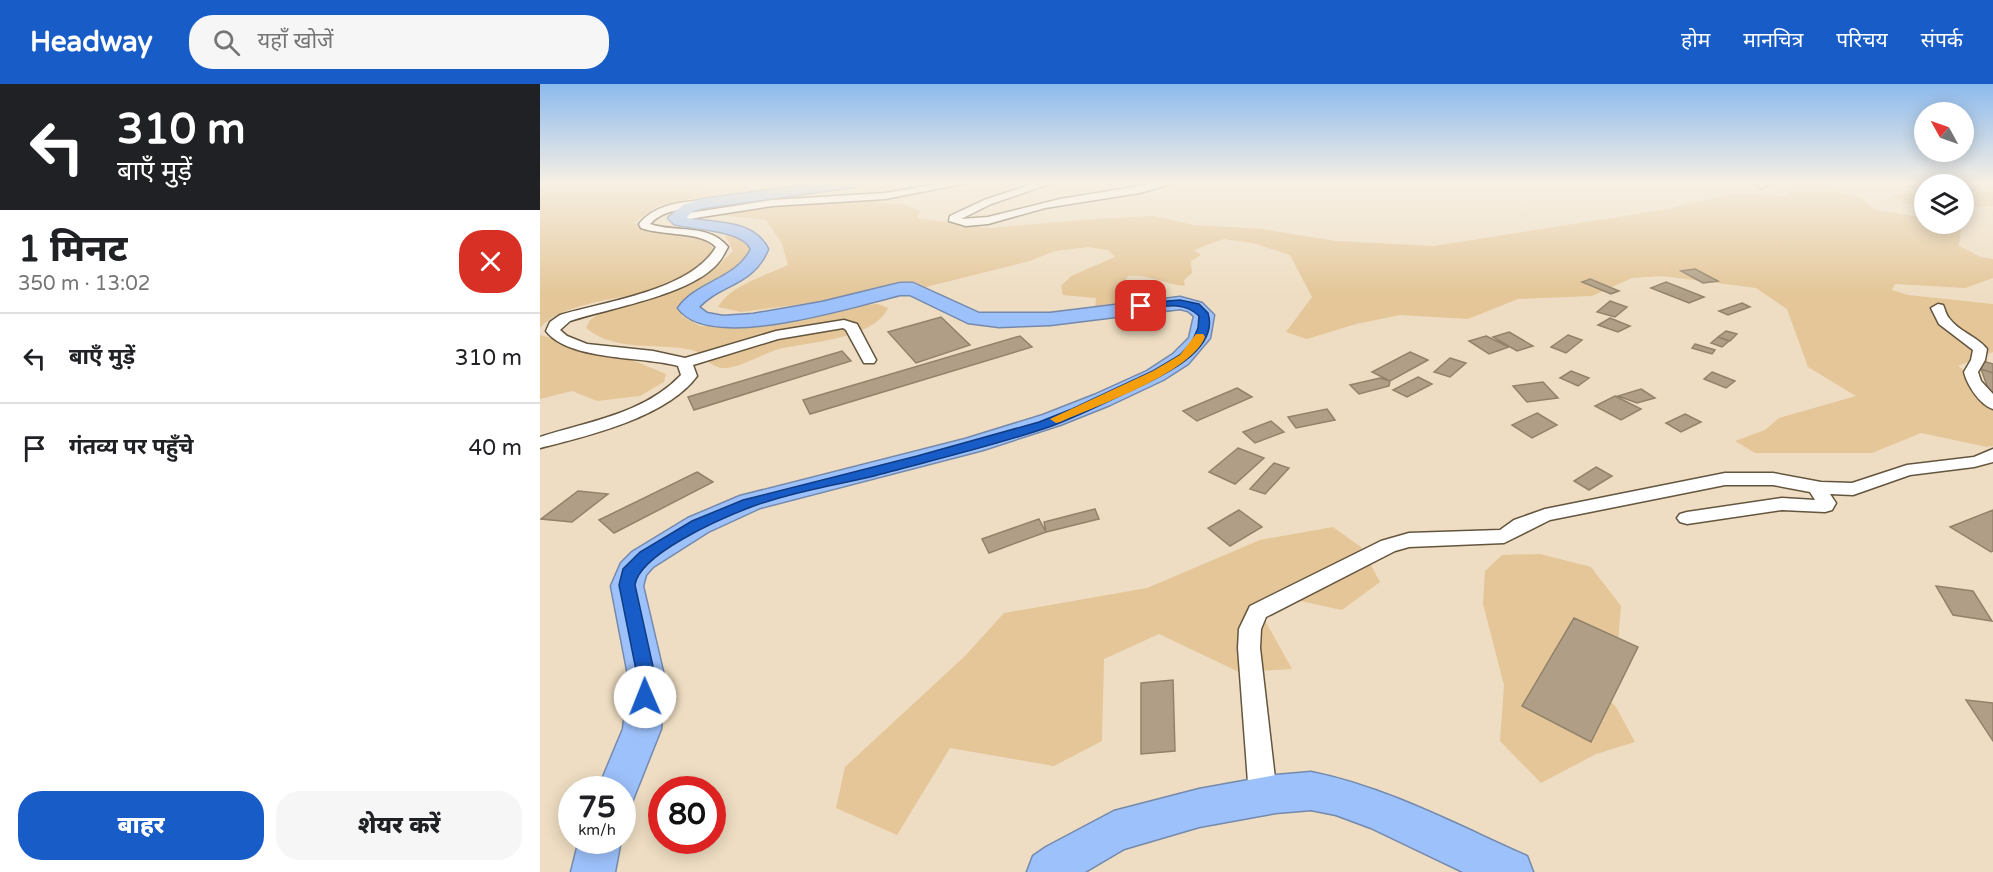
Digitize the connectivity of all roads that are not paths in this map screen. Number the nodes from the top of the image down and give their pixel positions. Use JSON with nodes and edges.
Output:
{"nodes":[{"id":1,"x":648,"y":220,"type":"edge"},
{"id":2,"x":680,"y":220,"type":"edge"},
{"id":3,"x":954,"y":220,"type":"edge"},
{"id":4,"x":986,"y":220,"type":"edge"},
{"id":5,"x":1938,"y":308,"type":"dead end"},
{"id":6,"x":869,"y":360,"type":"dead end"},
{"id":7,"x":685,"y":363,"type":"junction"},
{"id":8,"x":1993,"y":404,"type":"edge"},
{"id":9,"x":540,"y":443,"type":"edge"},
{"id":10,"x":1993,"y":454,"type":"edge"},
{"id":11,"x":1816,"y":487,"type":"junction"},
{"id":12,"x":1687,"y":518,"type":"dead end"},
{"id":13,"x":623,"y":776,"type":"edge"},
{"id":14,"x":1263,"y":796,"type":"junction"},
{"id":15,"x":597,"y":854,"type":"edge"},
{"id":16,"x":593,"y":872,"type":"edge"},
{"id":17,"x":1049,"y":872,"type":"edge"},
{"id":18,"x":1511,"y":872,"type":"edge"}],
"edges":[{"from":1,"to":7,"type":"street"},
{"from":2,"to":13,"type":"highway"},
{"from":3,"to":4,"type":"street"},
{"from":5,"to":8,"type":"street"},
{"from":6,"to":7,"type":"street"},
{"from":7,"to":9,"type":"street"},
{"from":10,"to":11,"type":"street"},
{"from":11,"to":12,"type":"street"},
{"from":11,"to":14,"type":"street"},
{"from":14,"to":17,"type":"highway"},
{"from":14,"to":18,"type":"highway"},
{"from":15,"to":16,"type":"highway"}]}
